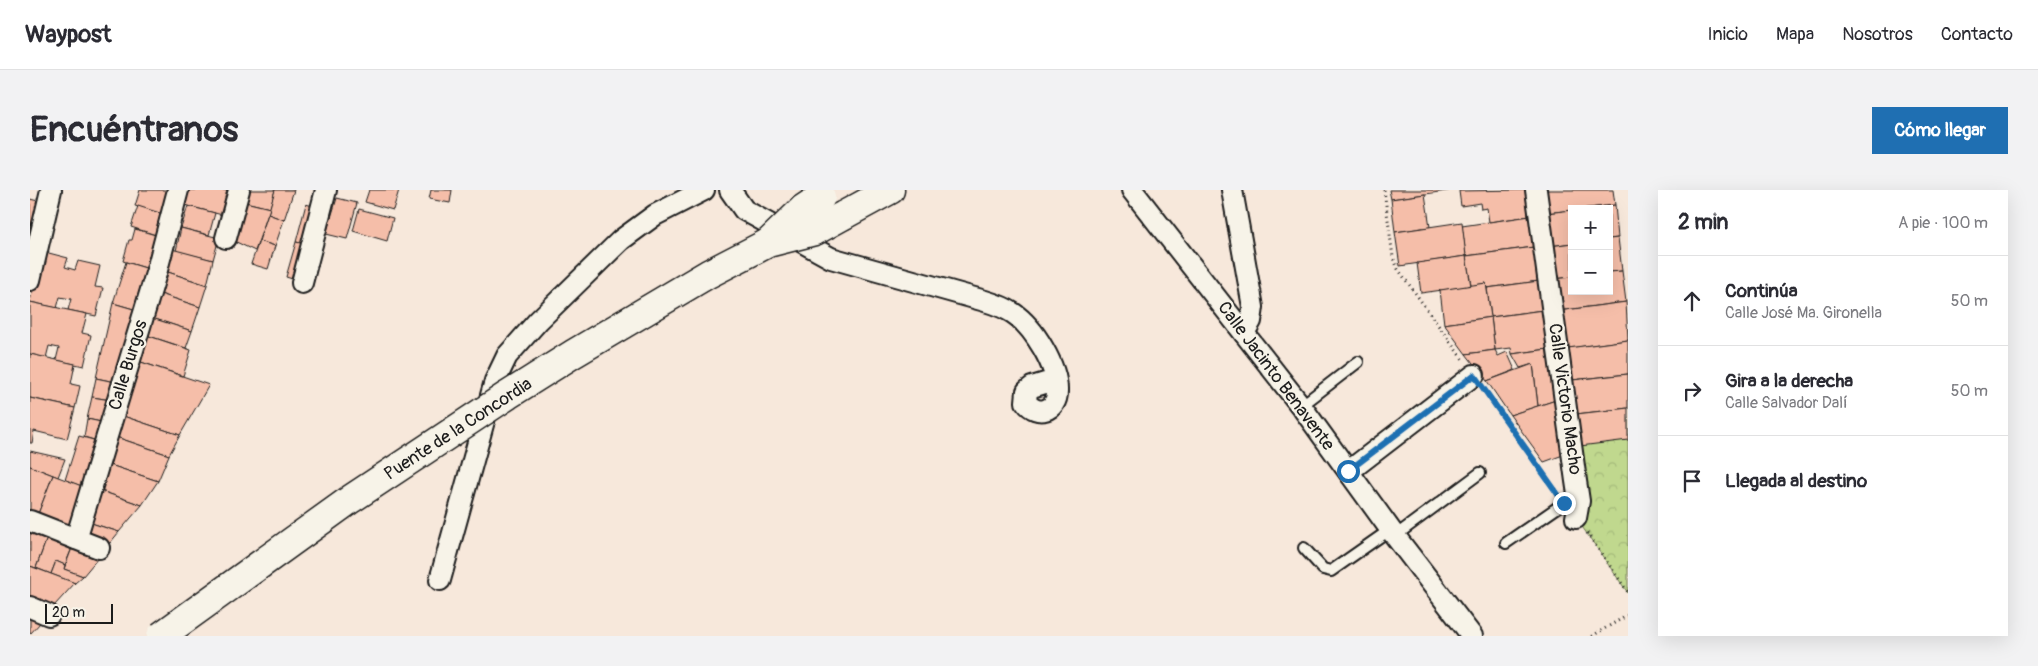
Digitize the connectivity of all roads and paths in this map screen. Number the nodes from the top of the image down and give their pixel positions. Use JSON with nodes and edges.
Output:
{"nodes":[{"id":1,"x":51,"y":190,"type":"edge"},
{"id":2,"x":178,"y":190,"type":"edge"},
{"id":3,"x":239,"y":190,"type":"edge"},
{"id":4,"x":326,"y":190,"type":"edge"},
{"id":5,"x":704,"y":190,"type":"edge"},
{"id":6,"x":730,"y":190,"type":"edge"},
{"id":7,"x":890,"y":190,"type":"edge"},
{"id":8,"x":1132,"y":190,"type":"edge"},
{"id":9,"x":1232,"y":190,"type":"edge"},
{"id":10,"x":1384,"y":190,"type":"edge"},
{"id":11,"x":1536,"y":190,"type":"edge"},
{"id":12,"x":824,"y":194,"type":"edge"},
{"id":13,"x":226,"y":238,"type":"dead end"},
{"id":14,"x":768,"y":243,"type":"junction"},
{"id":15,"x":30,"y":280,"type":"edge"},
{"id":16,"x":302,"y":283,"type":"dead end"},
{"id":17,"x":1244,"y":333,"type":"junction"},
{"id":18,"x":1358,"y":362,"type":"dead end"},
{"id":19,"x":1474,"y":375,"type":"junction"},
{"id":20,"x":1055,"y":380,"type":"dead end"},
{"id":21,"x":1301,"y":406,"type":"junction"},
{"id":22,"x":1348,"y":471,"type":"junction"},
{"id":23,"x":1480,"y":473,"type":"dead end"},
{"id":24,"x":1570,"y":511,"type":"junction"},
{"id":25,"x":30,"y":521,"type":"edge"},
{"id":26,"x":1393,"y":533,"type":"junction"},
{"id":27,"x":76,"y":538,"type":"junction"},
{"id":28,"x":1506,"y":543,"type":"dead end"},
{"id":29,"x":99,"y":548,"type":"dead end"},
{"id":30,"x":1304,"y":548,"type":"dead end"},
{"id":31,"x":440,"y":580,"type":"dead end"},
{"id":32,"x":1628,"y":592,"type":"edge"},
{"id":33,"x":30,"y":607,"type":"edge"},
{"id":34,"x":49,"y":615,"type":"dead end"},
{"id":35,"x":1628,"y":615,"type":"edge"},
{"id":36,"x":161,"y":636,"type":"edge"},
{"id":37,"x":1472,"y":636,"type":"edge"},
{"id":38,"x":1592,"y":636,"type":"edge"}],
"edges":[{"from":1,"to":15,"type":"street"},
{"from":2,"to":27,"type":"street","name":"Calle Burgos"},
{"from":3,"to":13,"type":"street"},
{"from":4,"to":16,"type":"street"},
{"from":5,"to":31,"type":"street"},
{"from":6,"to":20,"type":"street"},
{"from":7,"to":14,"type":"main road","bridge":true},
{"from":8,"to":17,"type":"street","name":"Calle Jacinto Benavente"},
{"from":9,"to":17,"type":"street"},
{"from":10,"to":19,"type":"path"},
{"from":11,"to":24,"type":"street","name":"Calle Victorio Macho"},
{"from":12,"to":14,"type":"main road","bridge":true},
{"from":14,"to":36,"type":"main road","name":"Puente de la Concordia","bridge":true},
{"from":17,"to":21,"type":"street","name":"Calle Jacinto Benavente"},
{"from":18,"to":21,"type":"lane"},
{"from":19,"to":22,"type":"street"},
{"from":19,"to":24,"type":"path"},
{"from":21,"to":22,"type":"street","name":"Calle Jacinto Benavente"},
{"from":22,"to":26,"type":"street","name":"Calle Jacinto Benavente"},
{"from":23,"to":26,"type":"lane"},
{"from":24,"to":28,"type":"lane"},
{"from":24,"to":32,"type":"path"},
{"from":25,"to":27,"type":"street"},
{"from":26,"to":30,"type":"lane"},
{"from":26,"to":37,"type":"street","name":"Calle Jacinto Benavente"},
{"from":27,"to":29,"type":"street"},
{"from":33,"to":34,"type":"street"},
{"from":35,"to":38,"type":"path"}]}
